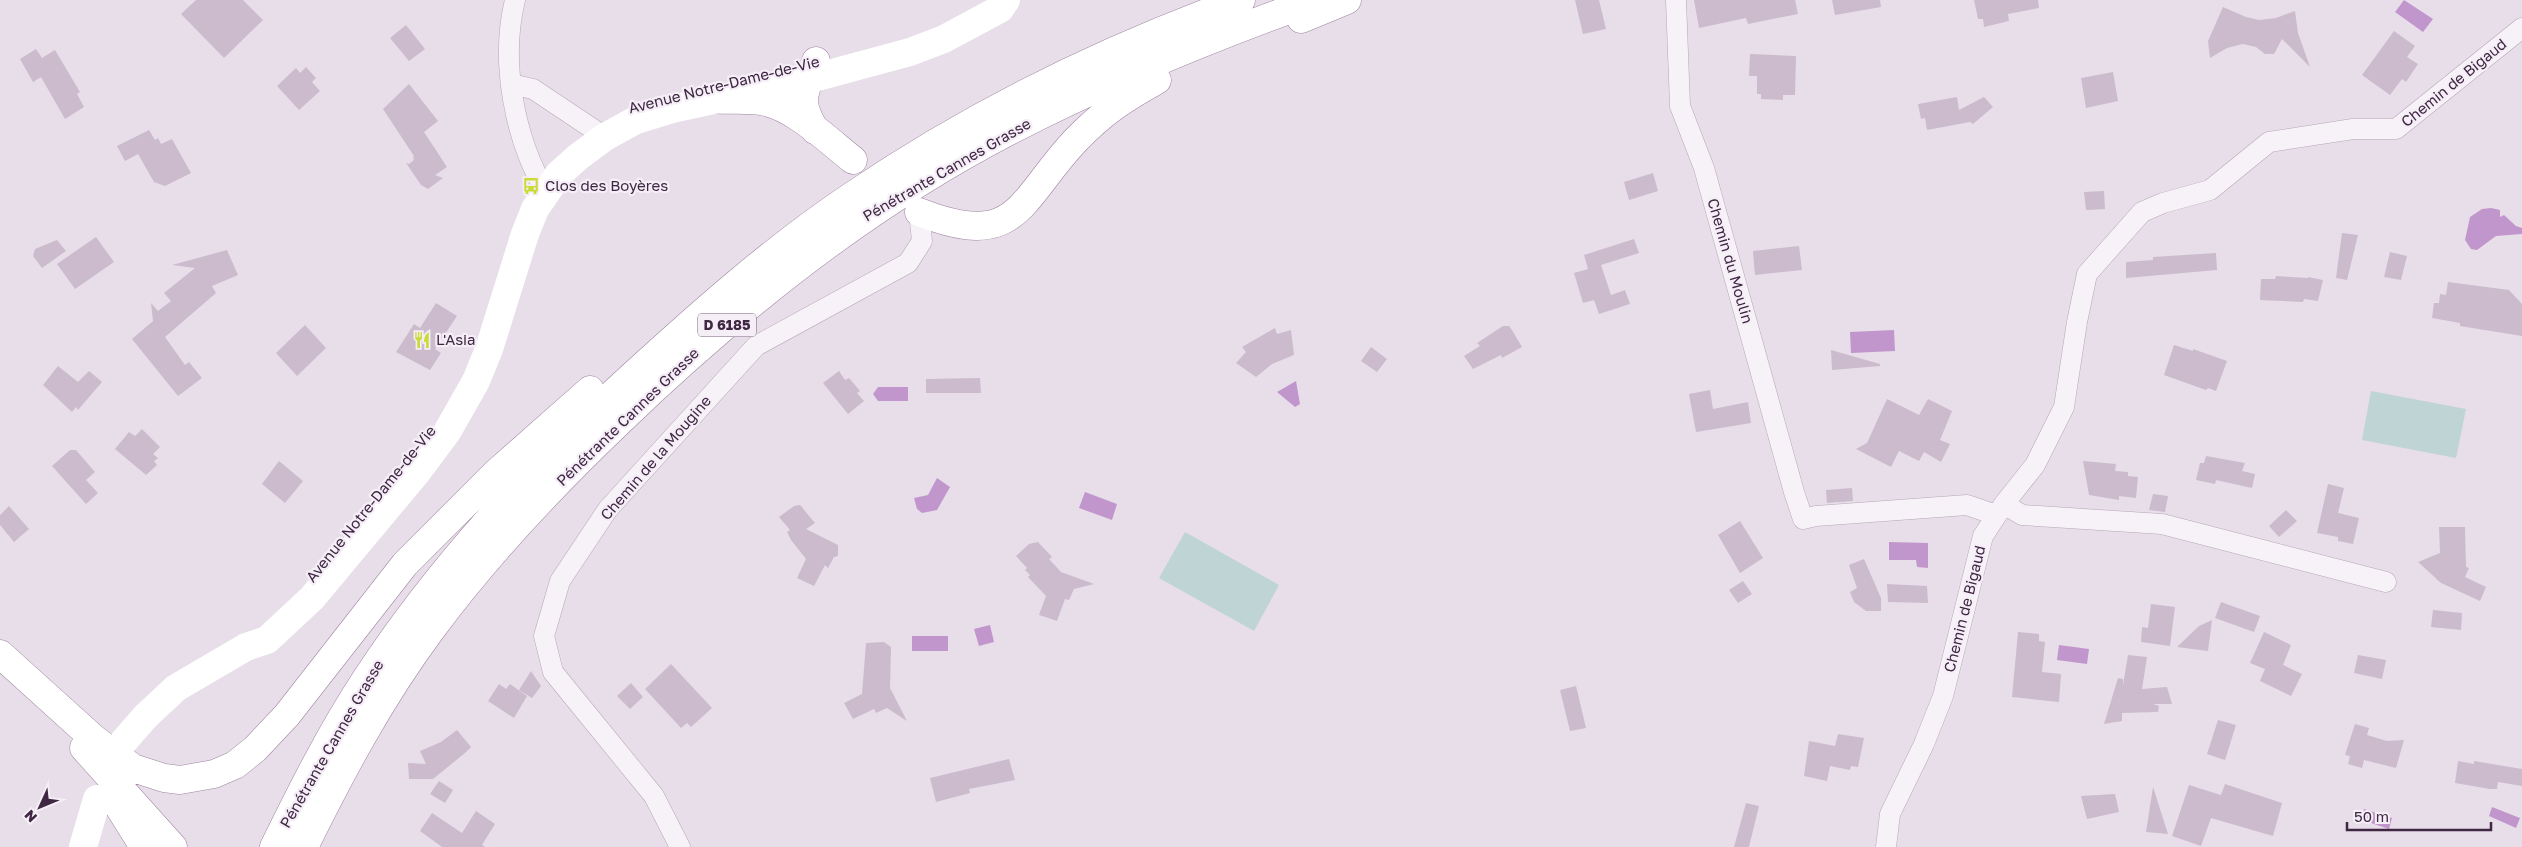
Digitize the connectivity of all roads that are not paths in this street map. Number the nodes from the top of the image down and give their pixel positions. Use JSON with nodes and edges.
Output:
{"nodes":[{"id":1,"x":1006,"y":0,"type":"edge"},
{"id":2,"x":1242,"y":0,"type":"edge"},
{"id":3,"x":1316,"y":0,"type":"edge"},
{"id":4,"x":1347,"y":0,"type":"edge"},
{"id":5,"x":1676,"y":0,"type":"edge"},
{"id":6,"x":512,"y":2,"type":"edge"},
{"id":7,"x":2522,"y":28,"type":"edge"},
{"id":8,"x":813,"y":70,"type":"junction"},
{"id":9,"x":511,"y":84,"type":"junction"},
{"id":10,"x":716,"y":99,"type":"junction"},
{"id":11,"x":815,"y":130,"type":"junction"},
{"id":12,"x":599,"y":132,"type":"junction"},
{"id":13,"x":853,"y":160,"type":"dead end"},
{"id":14,"x":542,"y":184,"type":"junction"},
{"id":15,"x":919,"y":212,"type":"joint"},
{"id":16,"x":724,"y":292,"type":"junction"},
{"id":17,"x":2000,"y":510,"type":"junction"},
{"id":18,"x":2386,"y":582,"type":"dead end"},
{"id":19,"x":0,"y":654,"type":"edge"},
{"id":20,"x":124,"y":742,"type":"dead end"},
{"id":21,"x":97,"y":799,"type":"dead end"},
{"id":22,"x":83,"y":847,"type":"edge"},
{"id":23,"x":144,"y":847,"type":"edge"},
{"id":24,"x":173,"y":847,"type":"edge"},
{"id":25,"x":274,"y":847,"type":"edge"},
{"id":26,"x":304,"y":847,"type":"edge"},
{"id":27,"x":680,"y":847,"type":"edge"},
{"id":28,"x":1886,"y":847,"type":"edge"}],
"edges":[{"from":1,"to":8,"type":"main road","name":"Avenue Notre-Dame-de-Vie"},
{"from":2,"to":16,"type":"main road","name":"Pénétrante Cannes Grasse","number":"D 6185"},
{"from":3,"to":26,"type":"main road","name":"Pénétrante Cannes Grasse","number":"D 6185"},
{"from":4,"to":15,"type":"main road"},
{"from":5,"to":17,"type":"street","name":"Chemin du Moulin"},
{"from":6,"to":9,"type":"street"},
{"from":7,"to":17,"type":"street","name":"Chemin de Bigaud"},
{"from":8,"to":10,"type":"main road","name":"Avenue Notre-Dame-de-Vie"},
{"from":8,"to":11,"type":"main road"},
{"from":8,"to":12,"type":"main road","name":"Avenue Notre-Dame-de-Vie"},
{"from":9,"to":12,"type":"street"},
{"from":9,"to":14,"type":"street"},
{"from":10,"to":11,"type":"main road"},
{"from":10,"to":12,"type":"main road","name":"Avenue Notre-Dame-de-Vie"},
{"from":11,"to":13,"type":"main road"},
{"from":12,"to":14,"type":"main road","name":"Avenue Notre-Dame-de-Vie"},
{"from":14,"to":20,"type":"main road","name":"Avenue Notre-Dame-de-Vie"},
{"from":15,"to":27,"type":"street","name":"Chemin de la Mougine"},
{"from":16,"to":19,"type":"main road"},
{"from":16,"to":25,"type":"main road","name":"Pénétrante Cannes Grasse","number":"D 6185"},
{"from":17,"to":18,"type":"street"},
{"from":17,"to":28,"type":"street","name":"Chemin de Bigaud"},
{"from":19,"to":23,"type":"main road"},
{"from":19,"to":24,"type":"main road"},
{"from":21,"to":22,"type":"main road"}]}
